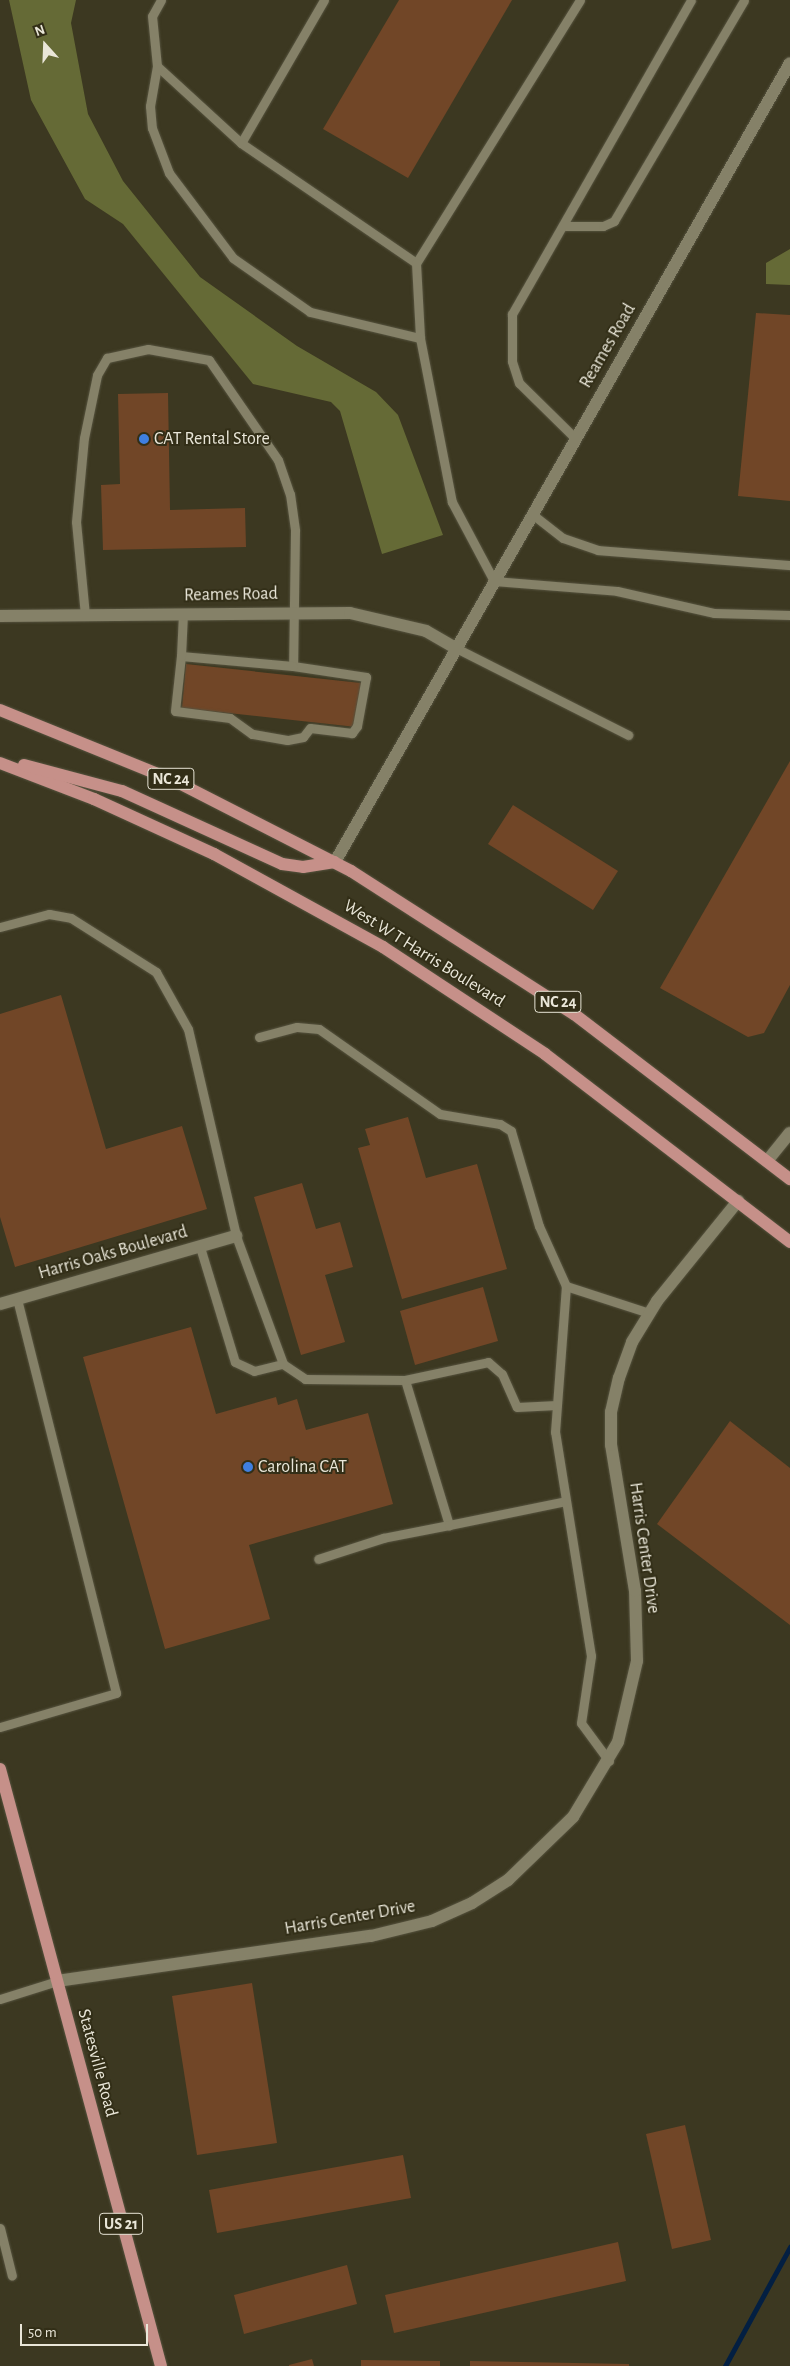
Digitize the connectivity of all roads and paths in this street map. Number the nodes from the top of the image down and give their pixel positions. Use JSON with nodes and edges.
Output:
{"nodes":[{"id":1,"x":161,"y":0,"type":"edge"},
{"id":2,"x":324,"y":0,"type":"edge"},
{"id":3,"x":580,"y":0,"type":"edge"},
{"id":4,"x":691,"y":0,"type":"edge"},
{"id":5,"x":744,"y":0,"type":"edge"},
{"id":6,"x":790,"y":63,"type":"edge"},
{"id":7,"x":157,"y":66,"type":"junction"},
{"id":8,"x":241,"y":143,"type":"junction"},
{"id":9,"x":566,"y":226,"type":"junction"},
{"id":10,"x":416,"y":263,"type":"junction"},
{"id":11,"x":420,"y":338,"type":"junction"},
{"id":12,"x":575,"y":438,"type":"junction"},
{"id":13,"x":532,"y":514,"type":"junction"},
{"id":14,"x":790,"y":565,"type":"edge"},
{"id":15,"x":494,"y":581,"type":"junction"},
{"id":16,"x":294,"y":611,"type":"junction"},
{"id":17,"x":183,"y":613,"type":"junction"},
{"id":18,"x":85,"y":615,"type":"junction"},
{"id":19,"x":790,"y":615,"type":"edge"},
{"id":20,"x":0,"y":616,"type":"edge"},
{"id":21,"x":456,"y":648,"type":"junction"},
{"id":22,"x":181,"y":656,"type":"junction"},
{"id":23,"x":293,"y":666,"type":"junction"},
{"id":24,"x":0,"y":710,"type":"edge"},
{"id":25,"x":628,"y":735,"type":"dead end"},
{"id":26,"x":0,"y":761,"type":"edge"},
{"id":27,"x":335,"y":862,"type":"junction"},
{"id":28,"x":0,"y":927,"type":"edge"},
{"id":29,"x":259,"y":1038,"type":"dead end"},
{"id":30,"x":790,"y":1133,"type":"edge"},
{"id":31,"x":767,"y":1161,"type":"junction"},
{"id":32,"x":790,"y":1179,"type":"edge"},
{"id":33,"x":738,"y":1201,"type":"junction"},
{"id":34,"x":236,"y":1236,"type":"junction"},
{"id":35,"x":790,"y":1242,"type":"edge"},
{"id":36,"x":200,"y":1246,"type":"junction"},
{"id":37,"x":566,"y":1286,"type":"junction"},
{"id":38,"x":17,"y":1298,"type":"junction"},
{"id":39,"x":0,"y":1304,"type":"edge"},
{"id":40,"x":649,"y":1313,"type":"junction"},
{"id":41,"x":283,"y":1364,"type":"junction"},
{"id":42,"x":405,"y":1380,"type":"junction"},
{"id":43,"x":557,"y":1405,"type":"junction"},
{"id":44,"x":566,"y":1501,"type":"junction"},
{"id":45,"x":449,"y":1526,"type":"junction"},
{"id":46,"x":318,"y":1559,"type":"dead end"},
{"id":47,"x":0,"y":1727,"type":"edge"},
{"id":48,"x":609,"y":1761,"type":"junction"},
{"id":49,"x":0,"y":1770,"type":"edge"},
{"id":50,"x":57,"y":1980,"type":"junction"},
{"id":51,"x":0,"y":1999,"type":"edge"},
{"id":52,"x":0,"y":2228,"type":"edge"},
{"id":53,"x":12,"y":2276,"type":"dead end"},
{"id":54,"x":161,"y":2366,"type":"edge"}],
"edges":[{"from":1,"to":7,"type":"lane"},
{"from":2,"to":8,"type":"lane"},
{"from":3,"to":10,"type":"lane"},
{"from":4,"to":9,"type":"lane"},
{"from":5,"to":9,"type":"lane"},
{"from":6,"to":12,"type":"street","name":"Reames Road"},
{"from":7,"to":8,"type":"lane"},
{"from":7,"to":11,"type":"lane"},
{"from":8,"to":10,"type":"lane"},
{"from":9,"to":12,"type":"lane"},
{"from":10,"to":11,"type":"lane"},
{"from":11,"to":15,"type":"lane"},
{"from":12,"to":13,"type":"street","name":"Reames Road"},
{"from":13,"to":14,"type":"lane"},
{"from":13,"to":15,"type":"street","name":"Reames Road"},
{"from":15,"to":19,"type":"lane"},
{"from":15,"to":21,"type":"street","name":"Reames Road"},
{"from":16,"to":17,"type":"street","name":"Reames Road"},
{"from":16,"to":18,"type":"lane"},
{"from":16,"to":21,"type":"street","name":"Reames Road"},
{"from":16,"to":23,"type":"lane"},
{"from":17,"to":18,"type":"street","name":"Reames Road"},
{"from":17,"to":22,"type":"lane"},
{"from":18,"to":20,"type":"street","name":"Reames Road"},
{"from":21,"to":25,"type":"lane"},
{"from":21,"to":27,"type":"street","name":"Reames Road"},
{"from":22,"to":23,"type":"lane"},
{"from":22,"to":23,"type":"lane"},
{"from":24,"to":27,"type":"main road","name":"West W T Harris Boulevard","number":"NC 24"},
{"from":26,"to":27,"type":"main road"},
{"from":26,"to":33,"type":"main road","name":"West W T Harris Boulevard","number":"NC 24"},
{"from":27,"to":31,"type":"main road","name":"West W T Harris Boulevard","number":"NC 24"},
{"from":28,"to":34,"type":"lane"},
{"from":29,"to":37,"type":"lane"},
{"from":30,"to":31,"type":"street"},
{"from":31,"to":32,"type":"main road","name":"West W T Harris Boulevard","number":"NC 24"},
{"from":33,"to":35,"type":"main road","name":"West W T Harris Boulevard","number":"NC 24"},
{"from":33,"to":40,"type":"street","name":"Harris Center Drive"},
{"from":34,"to":36,"type":"street","name":"Harris Oaks Boulevard"},
{"from":34,"to":41,"type":"lane"},
{"from":36,"to":38,"type":"street","name":"Harris Oaks Boulevard"},
{"from":36,"to":41,"type":"lane"},
{"from":37,"to":40,"type":"lane"},
{"from":37,"to":43,"type":"lane"},
{"from":38,"to":39,"type":"street","name":"Harris Oaks Boulevard"},
{"from":38,"to":47,"type":"lane"},
{"from":40,"to":48,"type":"street","name":"Harris Center Drive"},
{"from":41,"to":42,"type":"lane"},
{"from":42,"to":43,"type":"lane"},
{"from":42,"to":45,"type":"lane"},
{"from":43,"to":44,"type":"lane"},
{"from":44,"to":45,"type":"lane"},
{"from":44,"to":48,"type":"lane"},
{"from":45,"to":46,"type":"lane"},
{"from":48,"to":50,"type":"street","name":"Harris Center Drive"},
{"from":49,"to":50,"type":"main road","name":"Statesville Road","number":"US 21"},
{"from":50,"to":51,"type":"lane"},
{"from":50,"to":54,"type":"main road","name":"Statesville Road","number":"US 21"},
{"from":52,"to":53,"type":"lane"}]}
